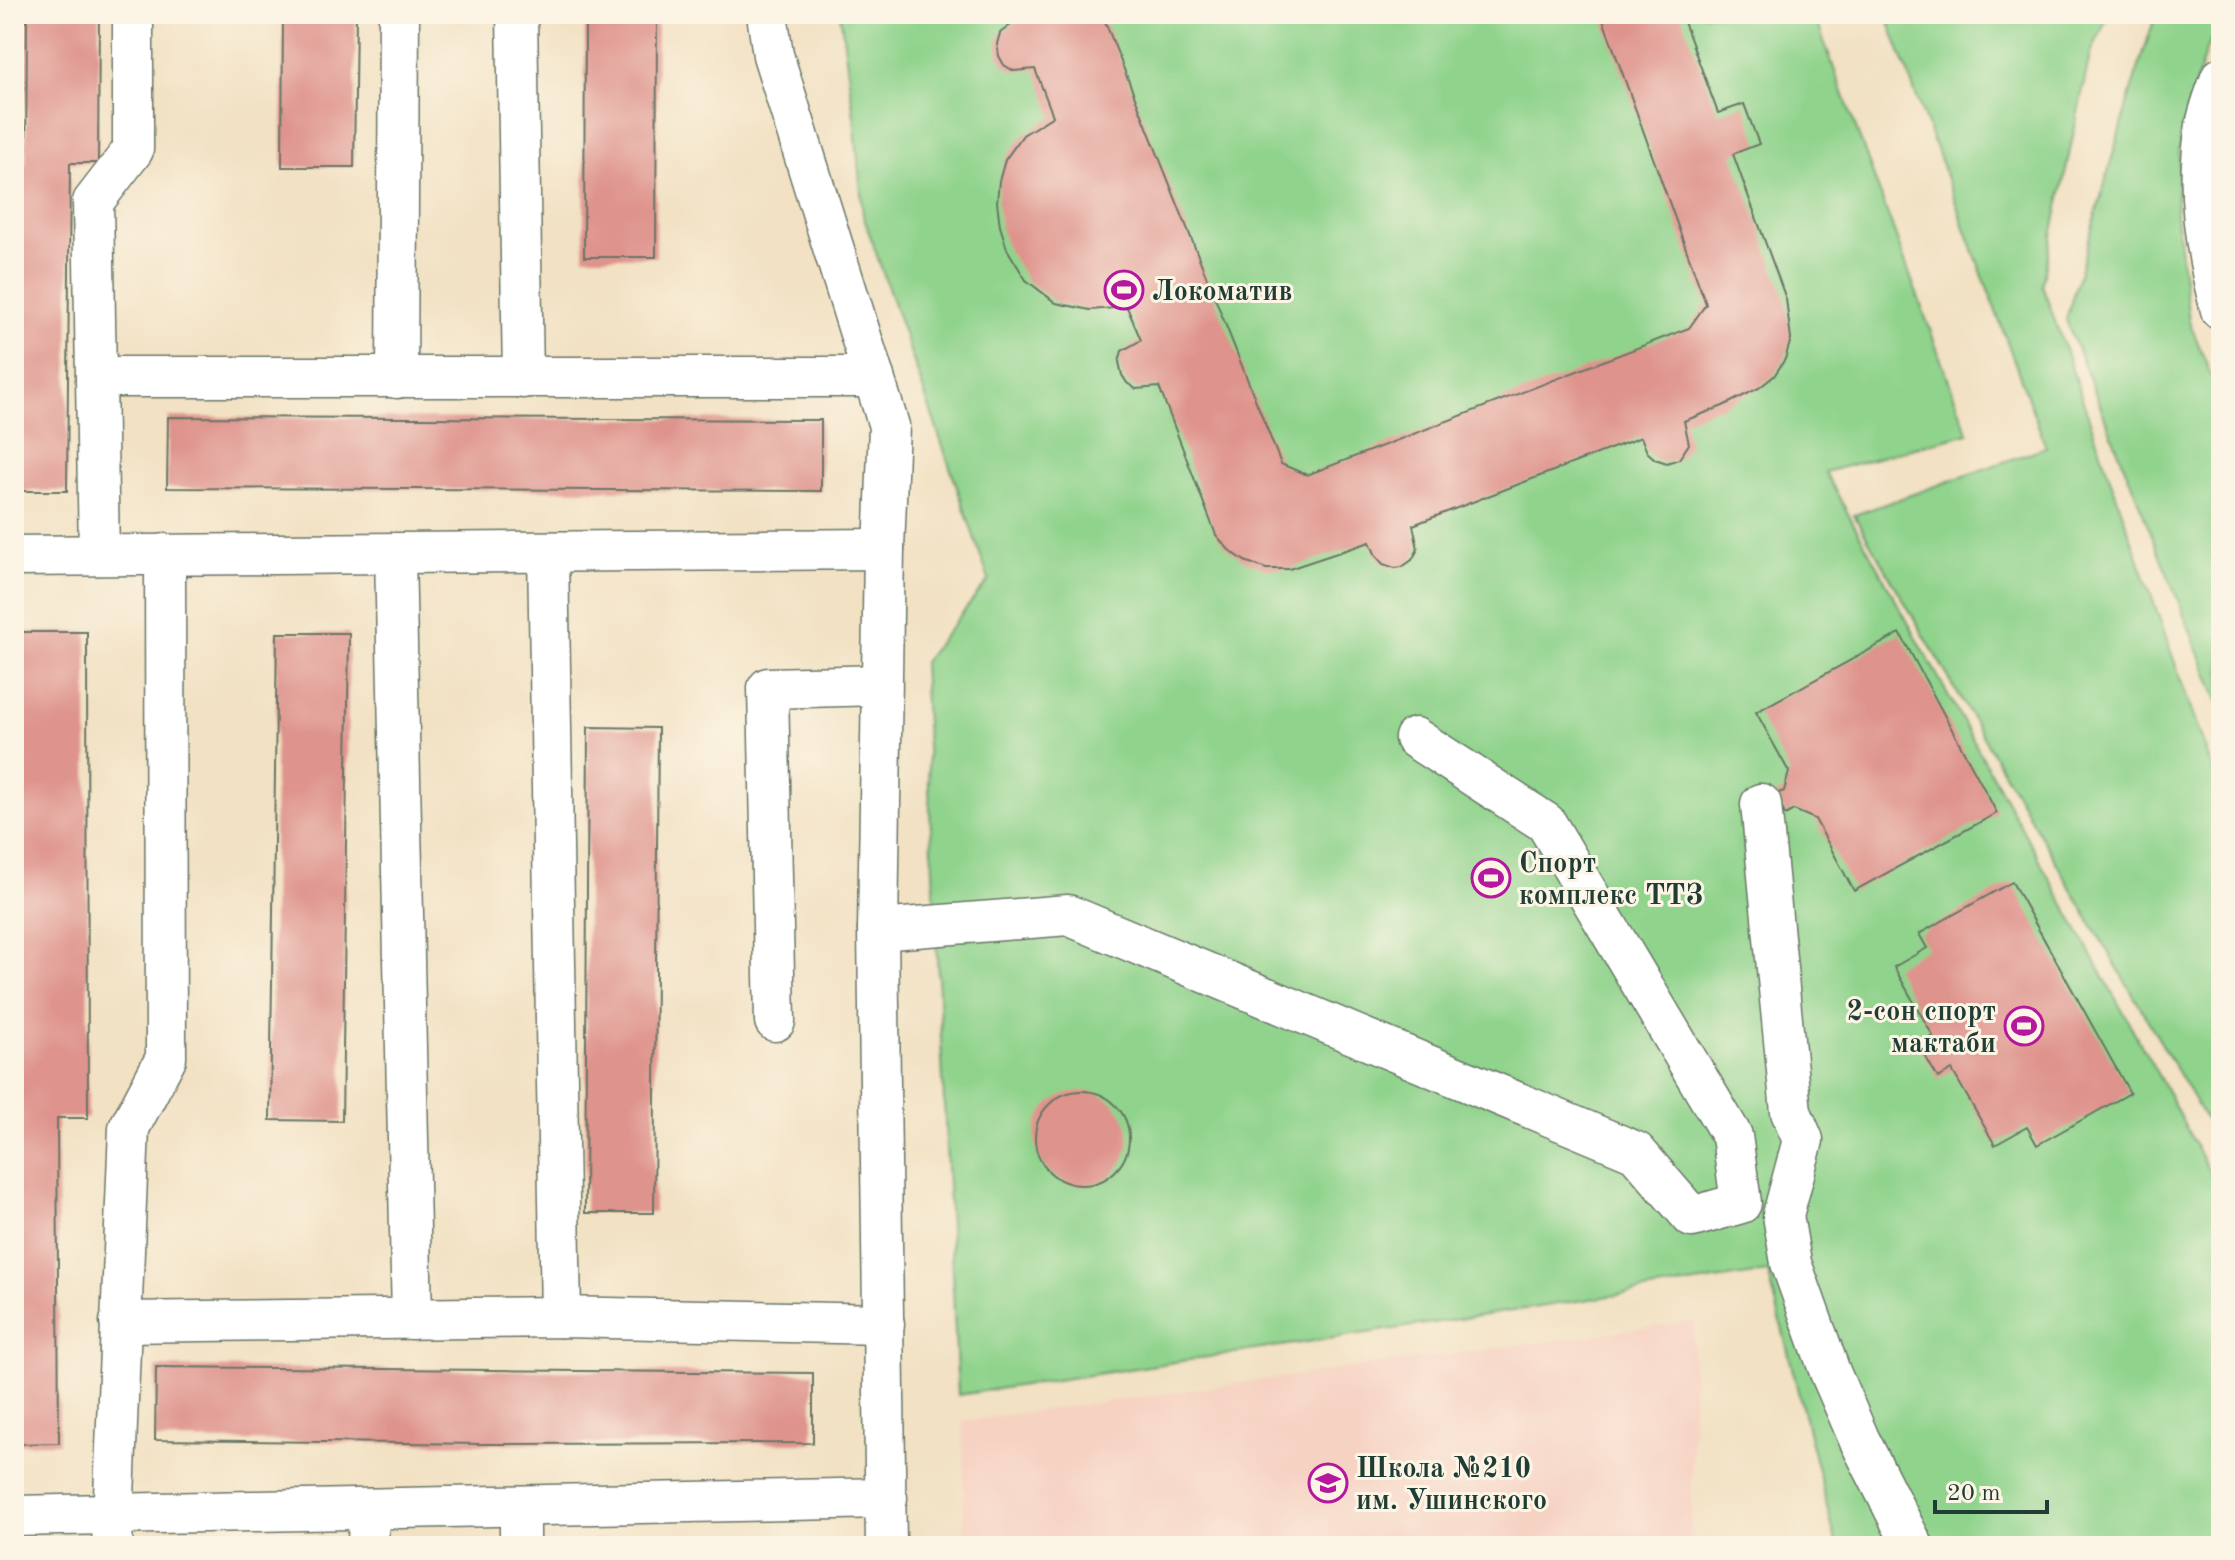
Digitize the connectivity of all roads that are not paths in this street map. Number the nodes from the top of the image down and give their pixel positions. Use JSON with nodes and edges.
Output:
{"nodes":[{"id":1,"x":133,"y":14,"type":"edge"},
{"id":2,"x":399,"y":14,"type":"edge"},
{"id":3,"x":517,"y":14,"type":"edge"},
{"id":4,"x":767,"y":14,"type":"edge"},
{"id":5,"x":2221,"y":78,"type":"edge"},
{"id":6,"x":2221,"y":310,"type":"edge"},
{"id":7,"x":96,"y":377,"type":"junction"},
{"id":8,"x":874,"y":377,"type":"junction"},
{"id":9,"x":397,"y":378,"type":"junction"},
{"id":10,"x":523,"y":378,"type":"junction"},
{"id":11,"x":884,"y":549,"type":"junction"},
{"id":12,"x":548,"y":552,"type":"junction"},
{"id":13,"x":165,"y":554,"type":"junction"},
{"id":14,"x":395,"y":554,"type":"junction"},
{"id":15,"x":99,"y":555,"type":"junction"},
{"id":16,"x":14,"y":556,"type":"edge"},
{"id":17,"x":881,"y":685,"type":"junction"},
{"id":18,"x":1415,"y":738,"type":"dead end"},
{"id":19,"x":1761,"y":804,"type":"dead end"},
{"id":20,"x":878,"y":930,"type":"junction"},
{"id":21,"x":775,"y":1021,"type":"dead end"},
{"id":22,"x":1741,"y":1203,"type":"junction"},
{"id":23,"x":1783,"y":1215,"type":"junction"},
{"id":24,"x":561,"y":1317,"type":"junction"},
{"id":25,"x":412,"y":1319,"type":"junction"},
{"id":26,"x":120,"y":1322,"type":"junction"},
{"id":27,"x":884,"y":1324,"type":"junction"},
{"id":28,"x":887,"y":1498,"type":"junction"},
{"id":29,"x":520,"y":1506,"type":"junction"},
{"id":30,"x":14,"y":1516,"type":"edge"},
{"id":31,"x":368,"y":1528,"type":"edge"},
{"id":32,"x":112,"y":1530,"type":"edge"},
{"id":33,"x":520,"y":1546,"type":"edge"},
{"id":34,"x":886,"y":1546,"type":"edge"},
{"id":35,"x":1913,"y":1546,"type":"edge"}],
"edges":[{"from":1,"to":7,"type":"street"},
{"from":2,"to":9,"type":"street"},
{"from":3,"to":10,"type":"street"},
{"from":4,"to":8,"type":"street"},
{"from":5,"to":6,"type":"street"},
{"from":7,"to":9,"type":"street"},
{"from":7,"to":15,"type":"street"},
{"from":8,"to":10,"type":"street"},
{"from":8,"to":11,"type":"street"},
{"from":9,"to":10,"type":"street"},
{"from":11,"to":12,"type":"street"},
{"from":11,"to":17,"type":"street"},
{"from":12,"to":14,"type":"street"},
{"from":12,"to":24,"type":"street"},
{"from":13,"to":14,"type":"street"},
{"from":13,"to":15,"type":"street"},
{"from":13,"to":26,"type":"street"},
{"from":14,"to":25,"type":"street"},
{"from":15,"to":16,"type":"street"},
{"from":17,"to":20,"type":"street"},
{"from":17,"to":21,"type":"street"},
{"from":18,"to":22,"type":"street"},
{"from":19,"to":23,"type":"street"},
{"from":20,"to":22,"type":"street"},
{"from":20,"to":27,"type":"street"},
{"from":22,"to":23,"type":"street"},
{"from":23,"to":35,"type":"street"},
{"from":24,"to":25,"type":"street"},
{"from":24,"to":27,"type":"street"},
{"from":25,"to":26,"type":"street"},
{"from":26,"to":32,"type":"street"},
{"from":27,"to":28,"type":"street"},
{"from":28,"to":29,"type":"street"},
{"from":28,"to":34,"type":"street"},
{"from":29,"to":31,"type":"street"},
{"from":29,"to":33,"type":"street"},
{"from":30,"to":32,"type":"street"},
{"from":31,"to":32,"type":"street"}]}
